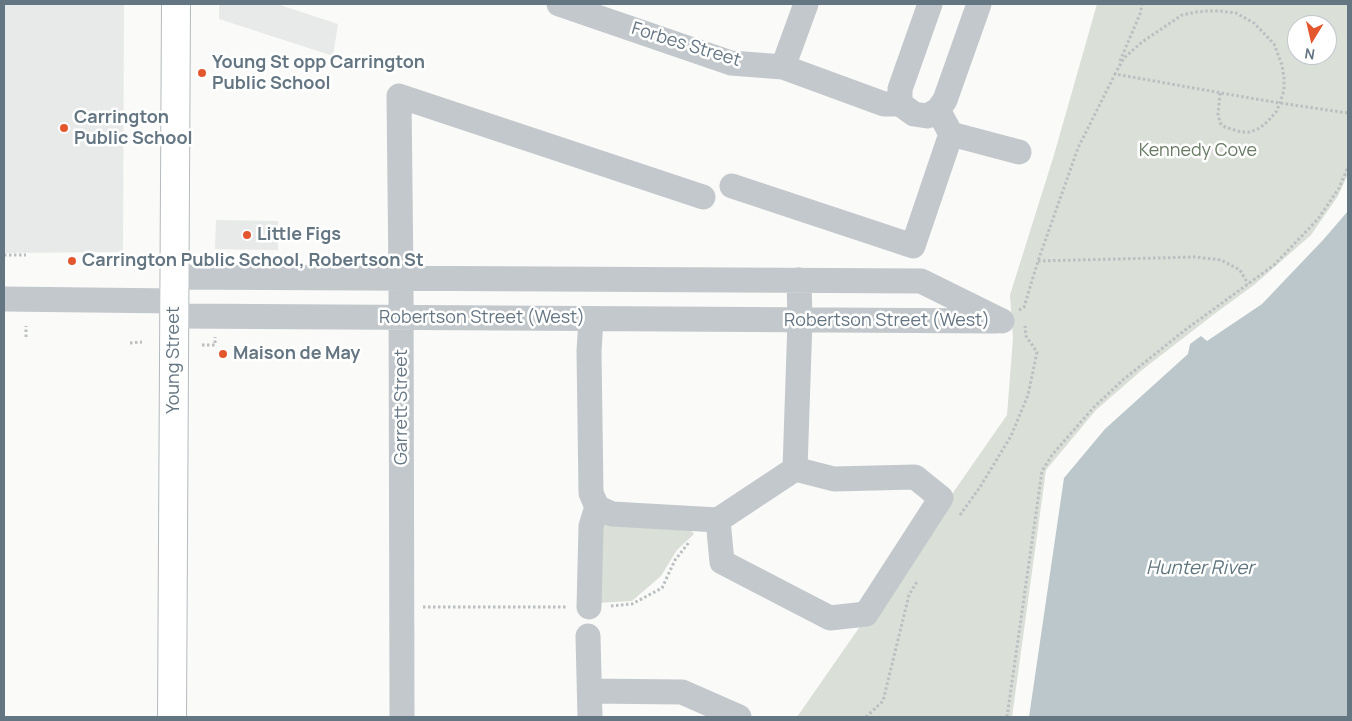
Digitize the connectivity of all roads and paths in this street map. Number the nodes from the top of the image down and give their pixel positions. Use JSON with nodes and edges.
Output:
{"nodes":[{"id":1,"x":176,"y":4,"type":"edge"},
{"id":2,"x":559,"y":4,"type":"edge"},
{"id":3,"x":806,"y":4,"type":"edge"},
{"id":4,"x":930,"y":4,"type":"edge"},
{"id":5,"x":978,"y":4,"type":"edge"},
{"id":6,"x":1142,"y":4,"type":"edge"},
{"id":7,"x":783,"y":67,"type":"junction"},
{"id":8,"x":1115,"y":74,"type":"junction"},
{"id":9,"x":1220,"y":93,"type":"junction"},
{"id":10,"x":1280,"y":103,"type":"junction"},
{"id":11,"x":900,"y":104,"type":"junction"},
{"id":12,"x":938,"y":110,"type":"junction"},
{"id":13,"x":1348,"y":113,"type":"edge"},
{"id":14,"x":951,"y":134,"type":"junction"},
{"id":15,"x":1019,"y":152,"type":"dead end"},
{"id":16,"x":1348,"y":167,"type":"edge"},
{"id":17,"x":732,"y":186,"type":"dead end"},
{"id":18,"x":702,"y":197,"type":"dead end"},
{"id":19,"x":4,"y":255,"type":"edge"},
{"id":20,"x":26,"y":255,"type":"dead end"},
{"id":21,"x":1038,"y":261,"type":"junction"},
{"id":22,"x":401,"y":278,"type":"junction"},
{"id":23,"x":799,"y":280,"type":"junction"},
{"id":24,"x":1248,"y":284,"type":"junction"},
{"id":25,"x":175,"y":298,"type":"junction"},
{"id":26,"x":4,"y":299,"type":"edge"},
{"id":27,"x":401,"y":318,"type":"junction"},
{"id":28,"x":592,"y":318,"type":"junction"},
{"id":29,"x":800,"y":320,"type":"junction"},
{"id":30,"x":1002,"y":322,"type":"junction"},
{"id":31,"x":26,"y":326,"type":"dead end"},
{"id":32,"x":1026,"y":336,"type":"dead end"},
{"id":33,"x":26,"y":337,"type":"dead end"},
{"id":34,"x":142,"y":342,"type":"dead end"},
{"id":35,"x":130,"y":343,"type":"dead end"},
{"id":36,"x":796,"y":469,"type":"junction"},
{"id":37,"x":597,"y":507,"type":"junction"},
{"id":38,"x":958,"y":516,"type":"dead end"},
{"id":39,"x":718,"y":520,"type":"junction"},
{"id":40,"x":918,"y":578,"type":"dead end"},
{"id":41,"x":589,"y":607,"type":"dead end"},
{"id":42,"x":588,"y":636,"type":"dead end"},
{"id":43,"x":590,"y":691,"type":"junction"},
{"id":44,"x":172,"y":717,"type":"edge"},
{"id":45,"x":402,"y":717,"type":"edge"},
{"id":46,"x":590,"y":717,"type":"edge"},
{"id":47,"x":739,"y":717,"type":"edge"},
{"id":48,"x":866,"y":717,"type":"edge"},
{"id":49,"x":1007,"y":717,"type":"edge"}],
"edges":[{"from":1,"to":25,"type":"main road","name":"Young Street"},
{"from":2,"to":7,"type":"street","name":"Forbes Street"},
{"from":3,"to":7,"type":"street"},
{"from":4,"to":11,"type":"street"},
{"from":5,"to":12,"type":"street"},
{"from":6,"to":8,"type":"path"},
{"from":7,"to":11,"type":"street","name":"Forbes Street"},
{"from":8,"to":9,"type":"path"},
{"from":8,"to":10,"type":"path"},
{"from":8,"to":21,"type":"path"},
{"from":9,"to":10,"type":"path"},
{"from":9,"to":10,"type":"path"},
{"from":10,"to":13,"type":"path"},
{"from":11,"to":12,"type":"street"},
{"from":12,"to":14,"type":"street"},
{"from":14,"to":15,"type":"street"},
{"from":14,"to":17,"type":"street"},
{"from":16,"to":24,"type":"path"},
{"from":18,"to":22,"type":"street","name":"Garrett Street"},
{"from":19,"to":20,"type":"path"},
{"from":21,"to":24,"type":"path"},
{"from":21,"to":30,"type":"path"},
{"from":22,"to":23,"type":"street","name":"Robertson Street (West)"},
{"from":22,"to":25,"type":"street","name":"Robertson Street (West)"},
{"from":22,"to":27,"type":"street","name":"Garrett Street"},
{"from":23,"to":29,"type":"street"},
{"from":23,"to":30,"type":"street","name":"Robertson Street (West)"},
{"from":24,"to":49,"type":"path"},
{"from":25,"to":26,"type":"street","name":"Robertson Street (West)"},
{"from":25,"to":27,"type":"street","name":"Robertson Street (West)"},
{"from":25,"to":44,"type":"main road","name":"Young Street"},
{"from":27,"to":28,"type":"street","name":"Robertson Street (West)"},
{"from":27,"to":45,"type":"street","name":"Garrett Street"},
{"from":28,"to":29,"type":"street","name":"Robertson Street (West)"},
{"from":28,"to":37,"type":"street"},
{"from":29,"to":30,"type":"street","name":"Robertson Street (West)"},
{"from":29,"to":36,"type":"street"},
{"from":31,"to":33,"type":"path"},
{"from":32,"to":38,"type":"path"},
{"from":34,"to":35,"type":"path"},
{"from":36,"to":39,"type":"street"},
{"from":36,"to":39,"type":"street"},
{"from":37,"to":39,"type":"street"},
{"from":37,"to":41,"type":"street"},
{"from":40,"to":48,"type":"path"},
{"from":42,"to":43,"type":"street"},
{"from":43,"to":46,"type":"street"},
{"from":43,"to":47,"type":"street"}]}
